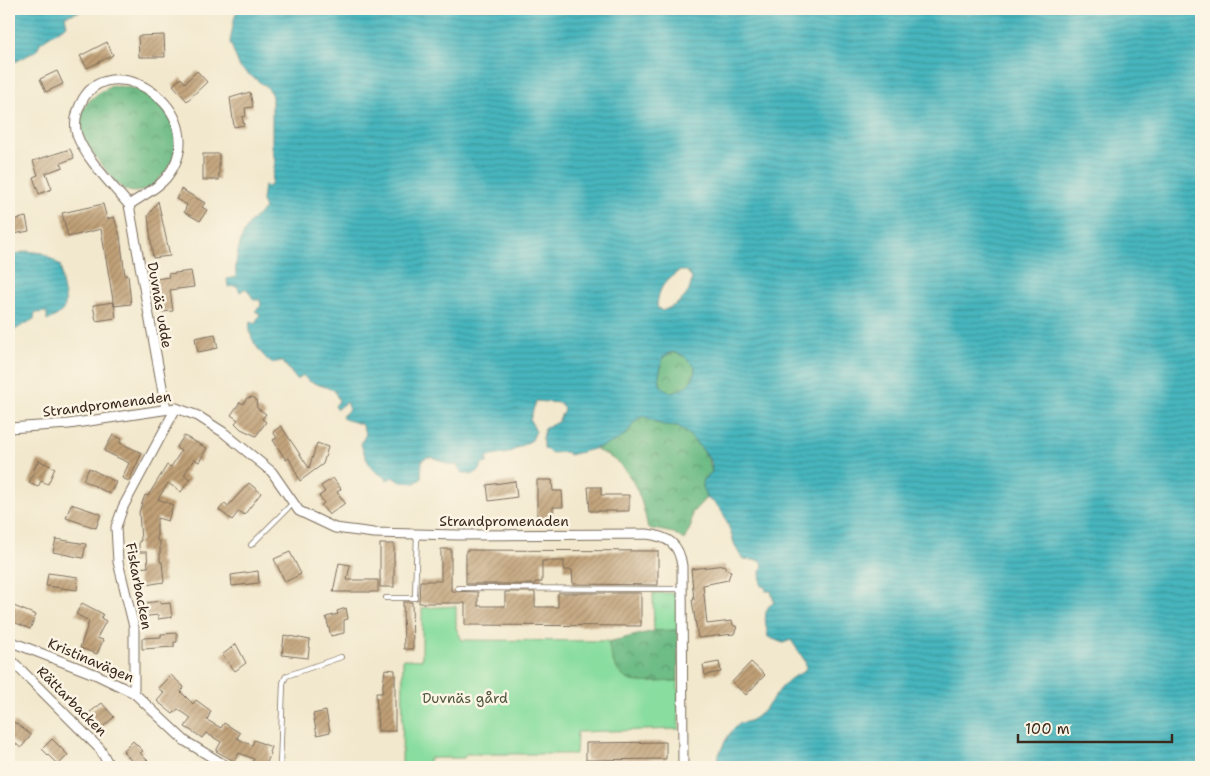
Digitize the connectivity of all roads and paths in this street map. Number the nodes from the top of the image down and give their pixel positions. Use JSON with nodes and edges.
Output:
{"nodes":[{"id":1,"x":129,"y":205,"type":"junction"},
{"id":2,"x":176,"y":408,"type":"junction"},
{"id":3,"x":166,"y":410,"type":"junction"},
{"id":4,"x":9,"y":428,"type":"edge"},
{"id":5,"x":293,"y":502,"type":"junction"},
{"id":6,"x":417,"y":534,"type":"junction"},
{"id":7,"x":251,"y":545,"type":"dead end"},
{"id":8,"x":458,"y":588,"type":"dead end"},
{"id":9,"x":682,"y":590,"type":"junction"},
{"id":10,"x":386,"y":598,"type":"dead end"},
{"id":11,"x":9,"y":641,"type":"edge"},
{"id":12,"x":341,"y":657,"type":"dead end"},
{"id":13,"x":9,"y":658,"type":"edge"},
{"id":14,"x":134,"y":693,"type":"junction"},
{"id":15,"x":110,"y":767,"type":"edge"},
{"id":16,"x":228,"y":767,"type":"edge"},
{"id":17,"x":280,"y":767,"type":"edge"},
{"id":18,"x":589,"y":767,"type":"edge"},
{"id":19,"x":683,"y":767,"type":"edge"}],
"edges":[{"from":1,"to":1,"type":"street","name":"Duvnäs udde"},
{"from":1,"to":3,"type":"street","name":"Duvnäs udde"},
{"from":2,"to":3,"type":"street","name":"Strandpromenaden"},
{"from":2,"to":5,"type":"street","name":"Strandpromenaden"},
{"from":2,"to":14,"type":"street","name":"Fiskarbacken"},
{"from":3,"to":4,"type":"street","name":"Strandpromenaden"},
{"from":5,"to":6,"type":"street","name":"Strandpromenaden"},
{"from":5,"to":7,"type":"lane"},
{"from":6,"to":9,"type":"street","name":"Strandpromenaden"},
{"from":6,"to":10,"type":"lane"},
{"from":8,"to":9,"type":"lane"},
{"from":9,"to":19,"type":"street","name":"Strandpromenaden"},
{"from":11,"to":14,"type":"street","name":"Kristinavägen"},
{"from":12,"to":17,"type":"lane"},
{"from":13,"to":15,"type":"street","name":"Rättarbacken"},
{"from":14,"to":16,"type":"street","name":"Kristinavägen"},
{"from":18,"to":19,"type":"lane","name":"Strandpromenaden"}]}
